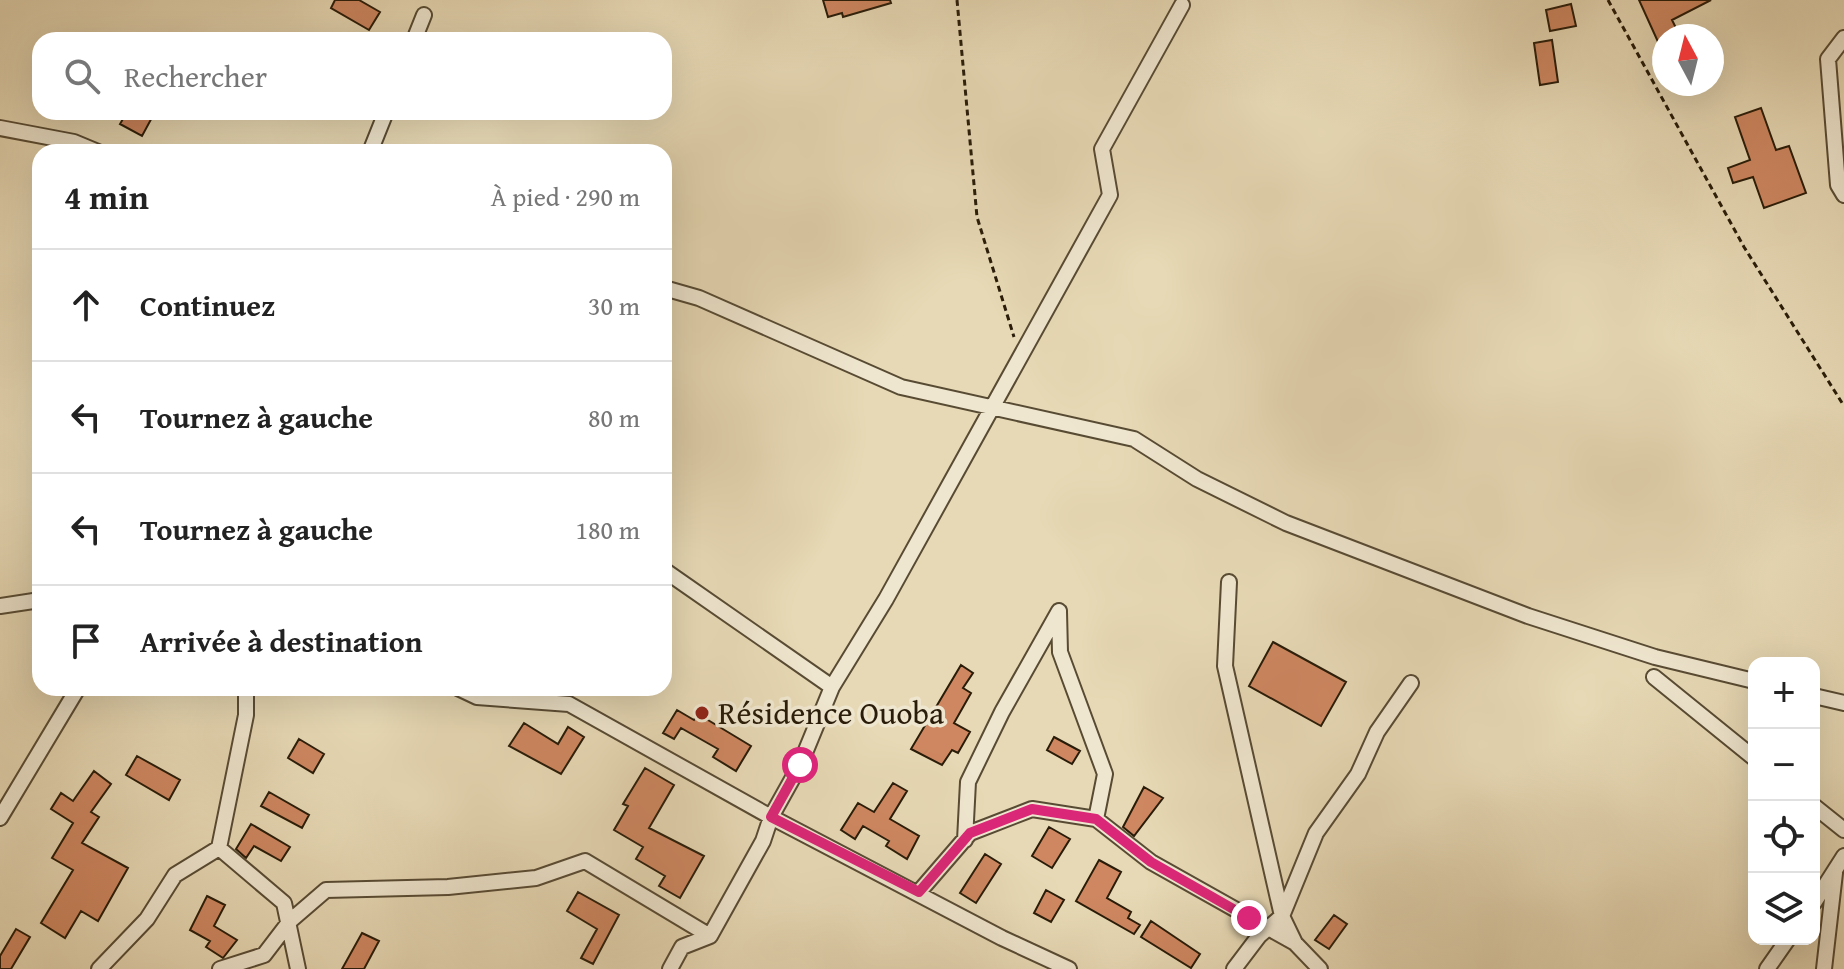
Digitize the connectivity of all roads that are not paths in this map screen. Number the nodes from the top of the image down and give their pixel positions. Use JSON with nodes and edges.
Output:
{"nodes":[{"id":1,"x":1182,"y":5,"type":"dead end"},
{"id":2,"x":424,"y":15,"type":"dead end"},
{"id":3,"x":417,"y":32,"type":"edge"},
{"id":4,"x":1844,"y":38,"type":"edge"},
{"id":5,"x":383,"y":120,"type":"edge"},
{"id":6,"x":0,"y":128,"type":"edge"},
{"id":7,"x":79,"y":144,"type":"edge"},
{"id":8,"x":373,"y":144,"type":"edge"},
{"id":9,"x":1844,"y":195,"type":"edge"},
{"id":10,"x":672,"y":290,"type":"edge"},
{"id":11,"x":991,"y":407,"type":"junction"},
{"id":12,"x":672,"y":576,"type":"edge"},
{"id":13,"x":1229,"y":582,"type":"dead end"},
{"id":14,"x":32,"y":601,"type":"edge"},
{"id":15,"x":0,"y":606,"type":"edge"},
{"id":16,"x":1654,"y":677,"type":"dead end"},
{"id":17,"x":1748,"y":680,"type":"edge"},
{"id":18,"x":1411,"y":683,"type":"dead end"},
{"id":19,"x":832,"y":687,"type":"junction"},
{"id":20,"x":73,"y":696,"type":"edge"},
{"id":21,"x":246,"y":696,"type":"edge"},
{"id":22,"x":475,"y":696,"type":"edge"},
{"id":23,"x":1820,"y":697,"type":"edge"},
{"id":24,"x":1844,"y":703,"type":"edge"},
{"id":25,"x":1748,"y":753,"type":"edge"},
{"id":26,"x":1820,"y":811,"type":"edge"},
{"id":27,"x":771,"y":817,"type":"junction"},
{"id":28,"x":0,"y":818,"type":"edge"},
{"id":29,"x":1096,"y":819,"type":"junction"},
{"id":30,"x":1844,"y":830,"type":"edge"},
{"id":31,"x":965,"y":840,"type":"junction"},
{"id":32,"x":219,"y":848,"type":"junction"},
{"id":33,"x":1844,"y":856,"type":"edge"},
{"id":34,"x":1835,"y":873,"type":"junction"},
{"id":35,"x":919,"y":892,"type":"junction"},
{"id":36,"x":1820,"y":894,"type":"edge"},
{"id":37,"x":1282,"y":916,"type":"junction"},
{"id":38,"x":290,"y":921,"type":"junction"},
{"id":39,"x":1266,"y":929,"type":"junction"},
{"id":40,"x":710,"y":936,"type":"junction"},
{"id":41,"x":1295,"y":943,"type":"junction"},
{"id":42,"x":1784,"y":945,"type":"edge"},
{"id":43,"x":99,"y":969,"type":"edge"},
{"id":44,"x":220,"y":969,"type":"edge"},
{"id":45,"x":298,"y":969,"type":"edge"},
{"id":46,"x":670,"y":969,"type":"edge"},
{"id":47,"x":1069,"y":969,"type":"edge"},
{"id":48,"x":1234,"y":969,"type":"edge"},
{"id":49,"x":1320,"y":969,"type":"edge"},
{"id":50,"x":1767,"y":969,"type":"edge"},
{"id":51,"x":1824,"y":969,"type":"edge"}],
"edges":[{"from":1,"to":11,"type":"street"},
{"from":2,"to":3,"type":"street"},
{"from":4,"to":9,"type":"street"},
{"from":5,"to":8,"type":"street"},
{"from":6,"to":7,"type":"street"},
{"from":10,"to":11,"type":"street"},
{"from":11,"to":17,"type":"street"},
{"from":11,"to":19,"type":"street"},
{"from":12,"to":19,"type":"street"},
{"from":13,"to":37,"type":"street"},
{"from":14,"to":15,"type":"street"},
{"from":16,"to":25,"type":"street"},
{"from":18,"to":37,"type":"street"},
{"from":19,"to":27,"type":"street"},
{"from":20,"to":28,"type":"street"},
{"from":21,"to":32,"type":"street"},
{"from":22,"to":27,"type":"street"},
{"from":23,"to":24,"type":"street"},
{"from":26,"to":30,"type":"street"},
{"from":27,"to":35,"type":"street"},
{"from":27,"to":40,"type":"street"},
{"from":29,"to":31,"type":"street"},
{"from":29,"to":31,"type":"street"},
{"from":29,"to":39,"type":"street"},
{"from":31,"to":35,"type":"street"},
{"from":32,"to":38,"type":"street"},
{"from":32,"to":43,"type":"street"},
{"from":33,"to":34,"type":"street"},
{"from":34,"to":36,"type":"street"},
{"from":34,"to":51,"type":"street"},
{"from":35,"to":47,"type":"street"},
{"from":37,"to":39,"type":"street"},
{"from":37,"to":41,"type":"street"},
{"from":38,"to":40,"type":"street"},
{"from":38,"to":44,"type":"street"},
{"from":38,"to":45,"type":"street"},
{"from":39,"to":41,"type":"street"},
{"from":39,"to":48,"type":"street"},
{"from":40,"to":46,"type":"street"},
{"from":41,"to":49,"type":"street"},
{"from":42,"to":50,"type":"street"}]}
